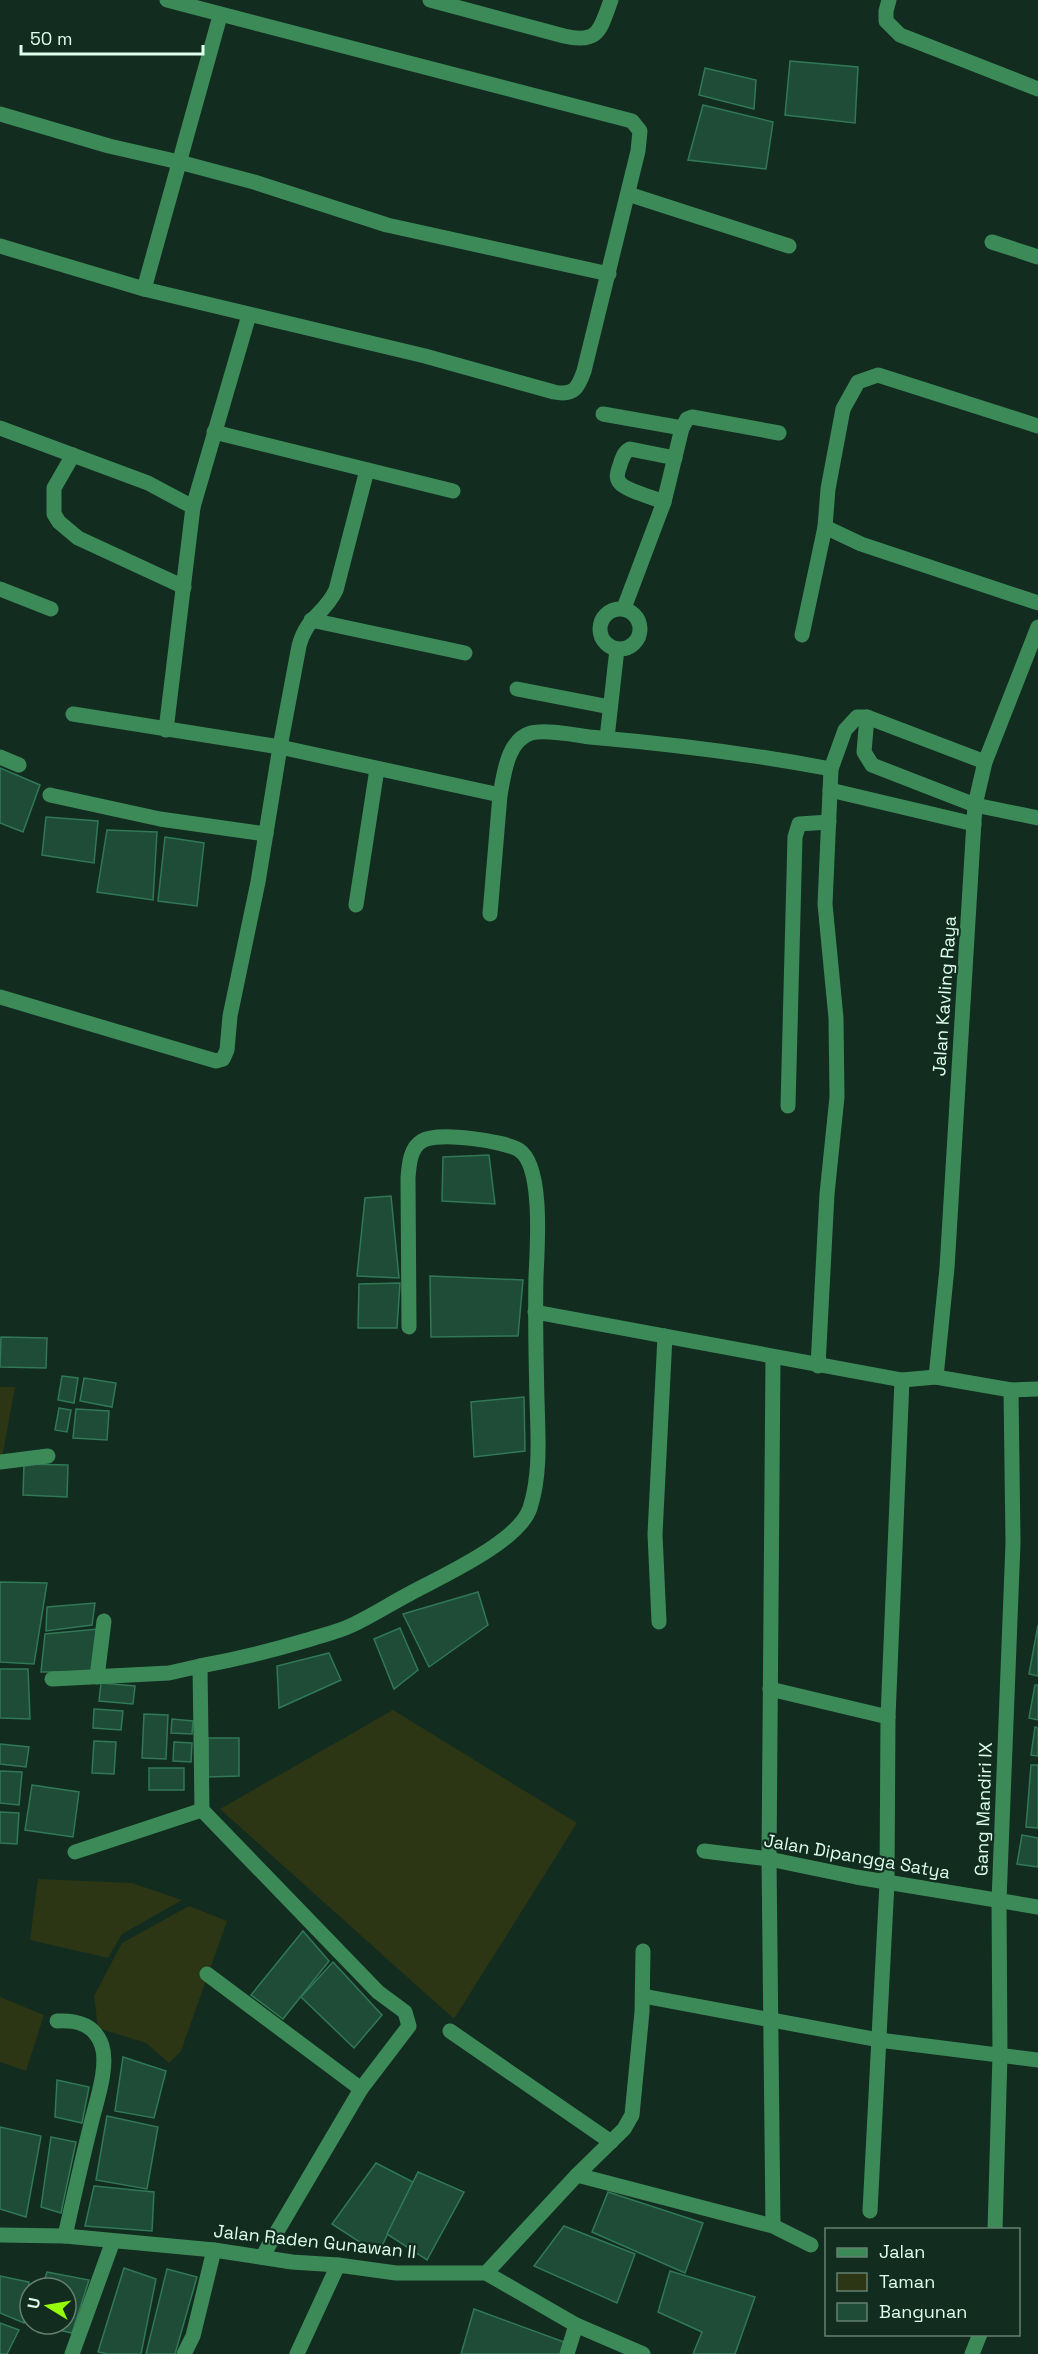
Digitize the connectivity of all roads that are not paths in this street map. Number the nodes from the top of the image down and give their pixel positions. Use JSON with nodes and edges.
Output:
{"nodes":[{"id":1,"x":166,"y":0,"type":"edge"},
{"id":2,"x":430,"y":0,"type":"edge"},
{"id":3,"x":611,"y":0,"type":"edge"},
{"id":4,"x":889,"y":0,"type":"edge"},
{"id":5,"x":220,"y":16,"type":"junction"},
{"id":6,"x":1038,"y":89,"type":"edge"},
{"id":7,"x":0,"y":114,"type":"edge"},
{"id":8,"x":179,"y":162,"type":"junction"},
{"id":9,"x":628,"y":194,"type":"junction"},
{"id":10,"x":993,"y":242,"type":"dead end"},
{"id":11,"x":0,"y":246,"type":"edge"},
{"id":12,"x":789,"y":246,"type":"dead end"},
{"id":13,"x":1038,"y":257,"type":"edge"},
{"id":14,"x":609,"y":274,"type":"junction"},
{"id":15,"x":144,"y":289,"type":"junction"},
{"id":16,"x":249,"y":315,"type":"junction"},
{"id":17,"x":603,"y":414,"type":"dead end"},
{"id":18,"x":1038,"y":426,"type":"edge"},
{"id":19,"x":682,"y":428,"type":"junction"},
{"id":20,"x":0,"y":429,"type":"edge"},
{"id":21,"x":214,"y":432,"type":"junction"},
{"id":22,"x":779,"y":433,"type":"dead end"},
{"id":23,"x":73,"y":455,"type":"junction"},
{"id":24,"x":675,"y":458,"type":"junction"},
{"id":25,"x":367,"y":470,"type":"junction"},
{"id":26,"x":453,"y":491,"type":"dead end"},
{"id":27,"x":664,"y":502,"type":"junction"},
{"id":28,"x":193,"y":507,"type":"junction"},
{"id":29,"x":825,"y":527,"type":"junction"},
{"id":30,"x":184,"y":587,"type":"junction"},
{"id":31,"x":0,"y":589,"type":"edge"},
{"id":32,"x":1038,"y":603,"type":"edge"},
{"id":33,"x":624,"y":608,"type":"junction"},
{"id":34,"x":51,"y":609,"type":"dead end"},
{"id":35,"x":311,"y":620,"type":"junction"},
{"id":36,"x":1038,"y":627,"type":"edge"},
{"id":37,"x":802,"y":635,"type":"dead end"},
{"id":38,"x":617,"y":649,"type":"junction"},
{"id":39,"x":465,"y":652,"type":"dead end"},
{"id":40,"x":517,"y":689,"type":"dead end"},
{"id":41,"x":610,"y":707,"type":"junction"},
{"id":42,"x":73,"y":714,"type":"dead end"},
{"id":43,"x":867,"y":717,"type":"junction"},
{"id":44,"x":166,"y":730,"type":"junction"},
{"id":45,"x":608,"y":738,"type":"junction"},
{"id":46,"x":280,"y":747,"type":"junction"},
{"id":47,"x":0,"y":757,"type":"edge"},
{"id":48,"x":985,"y":762,"type":"junction"},
{"id":49,"x":20,"y":765,"type":"dead end"},
{"id":50,"x":377,"y":769,"type":"junction"},
{"id":51,"x":831,"y":769,"type":"junction"},
{"id":52,"x":830,"y":790,"type":"junction"},
{"id":53,"x":50,"y":795,"type":"dead end"},
{"id":54,"x":500,"y":795,"type":"junction"},
{"id":55,"x":975,"y":805,"type":"junction"},
{"id":56,"x":1038,"y":818,"type":"edge"},
{"id":57,"x":829,"y":822,"type":"junction"},
{"id":58,"x":974,"y":824,"type":"junction"},
{"id":59,"x":266,"y":834,"type":"junction"},
{"id":60,"x":356,"y":905,"type":"dead end"},
{"id":61,"x":490,"y":914,"type":"dead end"},
{"id":62,"x":0,"y":997,"type":"edge"},
{"id":63,"x":788,"y":1106,"type":"dead end"},
{"id":64,"x":535,"y":1312,"type":"junction"},
{"id":65,"x":410,"y":1327,"type":"dead end"},
{"id":66,"x":665,"y":1336,"type":"junction"},
{"id":67,"x":773,"y":1357,"type":"junction"},
{"id":68,"x":818,"y":1366,"type":"junction"},
{"id":69,"x":936,"y":1377,"type":"junction"},
{"id":70,"x":902,"y":1380,"type":"junction"},
{"id":71,"x":1038,"y":1389,"type":"edge"},
{"id":72,"x":1011,"y":1390,"type":"junction"},
{"id":73,"x":48,"y":1456,"type":"dead end"},
{"id":74,"x":0,"y":1462,"type":"edge"},
{"id":75,"x":104,"y":1621,"type":"dead end"},
{"id":76,"x":659,"y":1622,"type":"dead end"},
{"id":77,"x":201,"y":1666,"type":"junction"},
{"id":78,"x":97,"y":1677,"type":"junction"},
{"id":79,"x":52,"y":1679,"type":"dead end"},
{"id":80,"x":770,"y":1689,"type":"junction"},
{"id":81,"x":888,"y":1717,"type":"junction"},
{"id":82,"x":202,"y":1809,"type":"junction"},
{"id":83,"x":704,"y":1851,"type":"dead end"},
{"id":84,"x":75,"y":1852,"type":"dead end"},
{"id":85,"x":770,"y":1859,"type":"junction"},
{"id":86,"x":887,"y":1883,"type":"junction"},
{"id":87,"x":999,"y":1901,"type":"junction"},
{"id":88,"x":1038,"y":1907,"type":"edge"},
{"id":89,"x":644,"y":1951,"type":"dead end"},
{"id":90,"x":207,"y":1974,"type":"dead end"},
{"id":91,"x":643,"y":1996,"type":"junction"},
{"id":92,"x":771,"y":2020,"type":"junction"},
{"id":93,"x":57,"y":2021,"type":"dead end"},
{"id":94,"x":450,"y":2031,"type":"dead end"},
{"id":95,"x":879,"y":2040,"type":"junction"},
{"id":96,"x":1000,"y":2055,"type":"junction"},
{"id":97,"x":1038,"y":2060,"type":"edge"},
{"id":98,"x":361,"y":2089,"type":"junction"},
{"id":99,"x":611,"y":2142,"type":"junction"},
{"id":100,"x":577,"y":2175,"type":"junction"},
{"id":101,"x":870,"y":2211,"type":"dead end"},
{"id":102,"x":773,"y":2226,"type":"junction"},
{"id":103,"x":995,"y":2228,"type":"edge"},
{"id":104,"x":0,"y":2235,"type":"edge"},
{"id":105,"x":65,"y":2236,"type":"junction"},
{"id":106,"x":112,"y":2241,"type":"junction"},
{"id":107,"x":811,"y":2245,"type":"dead end"},
{"id":108,"x":214,"y":2250,"type":"junction"},
{"id":109,"x":262,"y":2257,"type":"junction"},
{"id":110,"x":338,"y":2265,"type":"junction"},
{"id":111,"x":486,"y":2273,"type":"junction"},
{"id":112,"x":576,"y":2325,"type":"junction"},
{"id":113,"x":979,"y":2336,"type":"edge"},
{"id":114,"x":72,"y":2354,"type":"edge"},
{"id":115,"x":184,"y":2354,"type":"edge"},
{"id":116,"x":297,"y":2354,"type":"edge"},
{"id":117,"x":567,"y":2354,"type":"edge"},
{"id":118,"x":643,"y":2354,"type":"edge"},
{"id":119,"x":972,"y":2354,"type":"edge"}],
"edges":[{"from":1,"to":5,"type":"street"},
{"from":2,"to":3,"type":"street"},
{"from":4,"to":6,"type":"street"},
{"from":5,"to":8,"type":"street"},
{"from":5,"to":9,"type":"street"},
{"from":7,"to":8,"type":"street"},
{"from":8,"to":14,"type":"street"},
{"from":8,"to":15,"type":"street"},
{"from":9,"to":12,"type":"street"},
{"from":9,"to":14,"type":"street"},
{"from":10,"to":13,"type":"street"},
{"from":11,"to":15,"type":"street"},
{"from":14,"to":16,"type":"street"},
{"from":15,"to":16,"type":"street"},
{"from":16,"to":21,"type":"street"},
{"from":17,"to":19,"type":"street"},
{"from":18,"to":29,"type":"street"},
{"from":19,"to":22,"type":"street"},
{"from":19,"to":24,"type":"street"},
{"from":20,"to":23,"type":"street"},
{"from":21,"to":25,"type":"street"},
{"from":21,"to":28,"type":"street"},
{"from":23,"to":28,"type":"street"},
{"from":23,"to":30,"type":"street"},
{"from":24,"to":27,"type":"street"},
{"from":24,"to":27,"type":"street"},
{"from":25,"to":26,"type":"street"},
{"from":25,"to":35,"type":"street"},
{"from":27,"to":33,"type":"street"},
{"from":28,"to":30,"type":"street"},
{"from":29,"to":32,"type":"street"},
{"from":29,"to":37,"type":"street"},
{"from":30,"to":44,"type":"street"},
{"from":31,"to":34,"type":"street"},
{"from":33,"to":38,"type":"street"},
{"from":33,"to":38,"type":"street"},
{"from":35,"to":39,"type":"street"},
{"from":35,"to":46,"type":"street"},
{"from":36,"to":48,"type":"street","name":"Jalan Kavling Raya"},
{"from":38,"to":41,"type":"street"},
{"from":40,"to":41,"type":"street"},
{"from":41,"to":45,"type":"street"},
{"from":42,"to":44,"type":"street"},
{"from":43,"to":48,"type":"street"},
{"from":43,"to":51,"type":"street"},
{"from":43,"to":55,"type":"street"},
{"from":44,"to":46,"type":"street"},
{"from":45,"to":51,"type":"street"},
{"from":45,"to":54,"type":"street"},
{"from":46,"to":50,"type":"street"},
{"from":46,"to":59,"type":"street"},
{"from":47,"to":49,"type":"street"},
{"from":48,"to":55,"type":"street","name":"Jalan Kavling Raya"},
{"from":50,"to":54,"type":"street"},
{"from":50,"to":60,"type":"street"},
{"from":51,"to":52,"type":"street"},
{"from":52,"to":57,"type":"street"},
{"from":52,"to":58,"type":"street"},
{"from":53,"to":59,"type":"street"},
{"from":54,"to":61,"type":"street"},
{"from":55,"to":56,"type":"street"},
{"from":55,"to":58,"type":"street","name":"Jalan Kavling Raya"},
{"from":57,"to":63,"type":"street"},
{"from":57,"to":68,"type":"street"},
{"from":58,"to":69,"type":"street","name":"Jalan Kavling Raya"},
{"from":59,"to":62,"type":"street"},
{"from":64,"to":65,"type":"street"},
{"from":64,"to":66,"type":"street"},
{"from":64,"to":77,"type":"street"},
{"from":66,"to":67,"type":"street"},
{"from":66,"to":76,"type":"street"},
{"from":67,"to":68,"type":"street"},
{"from":67,"to":80,"type":"street"},
{"from":68,"to":70,"type":"street"},
{"from":69,"to":70,"type":"street"},
{"from":69,"to":72,"type":"street"},
{"from":70,"to":81,"type":"street"},
{"from":71,"to":72,"type":"street"},
{"from":72,"to":87,"type":"street","name":"Gang Mandiri IX"},
{"from":73,"to":74,"type":"street"},
{"from":75,"to":78,"type":"street"},
{"from":77,"to":78,"type":"street"},
{"from":77,"to":82,"type":"street"},
{"from":78,"to":79,"type":"street"},
{"from":80,"to":81,"type":"street"},
{"from":80,"to":85,"type":"street"},
{"from":81,"to":86,"type":"street"},
{"from":82,"to":84,"type":"street"},
{"from":82,"to":98,"type":"street"},
{"from":83,"to":85,"type":"street","name":"Jalan Dipangga Satya"},
{"from":85,"to":86,"type":"street","name":"Jalan Dipangga Satya"},
{"from":85,"to":92,"type":"street"},
{"from":86,"to":87,"type":"street","name":"Jalan Dipangga Satya"},
{"from":86,"to":95,"type":"street"},
{"from":87,"to":88,"type":"street","name":"Jalan Dipangga Satya"},
{"from":87,"to":96,"type":"street","name":"Gang Mandiri IX"},
{"from":89,"to":91,"type":"street"},
{"from":90,"to":98,"type":"street"},
{"from":91,"to":92,"type":"street"},
{"from":91,"to":99,"type":"street"},
{"from":92,"to":95,"type":"street"},
{"from":92,"to":102,"type":"street"},
{"from":93,"to":105,"type":"street"},
{"from":94,"to":99,"type":"street"},
{"from":95,"to":96,"type":"street"},
{"from":95,"to":101,"type":"street"},
{"from":96,"to":97,"type":"street"},
{"from":96,"to":103,"type":"street","name":"Gang Mandiri IX"},
{"from":98,"to":109,"type":"street"},
{"from":99,"to":100,"type":"street"},
{"from":100,"to":102,"type":"street"},
{"from":100,"to":111,"type":"street"},
{"from":102,"to":107,"type":"street"},
{"from":104,"to":105,"type":"street","name":"Jalan Raden Gunawan II"},
{"from":105,"to":106,"type":"street","name":"Jalan Raden Gunawan II"},
{"from":106,"to":108,"type":"street","name":"Jalan Raden Gunawan II"},
{"from":106,"to":114,"type":"street"},
{"from":108,"to":109,"type":"street","name":"Jalan Raden Gunawan II"},
{"from":108,"to":115,"type":"street"},
{"from":109,"to":110,"type":"street","name":"Jalan Raden Gunawan II"},
{"from":110,"to":111,"type":"street","name":"Jalan Raden Gunawan II"},
{"from":110,"to":116,"type":"street"},
{"from":111,"to":112,"type":"street"},
{"from":112,"to":117,"type":"street"},
{"from":112,"to":118,"type":"street"},
{"from":113,"to":119,"type":"street"}]}
